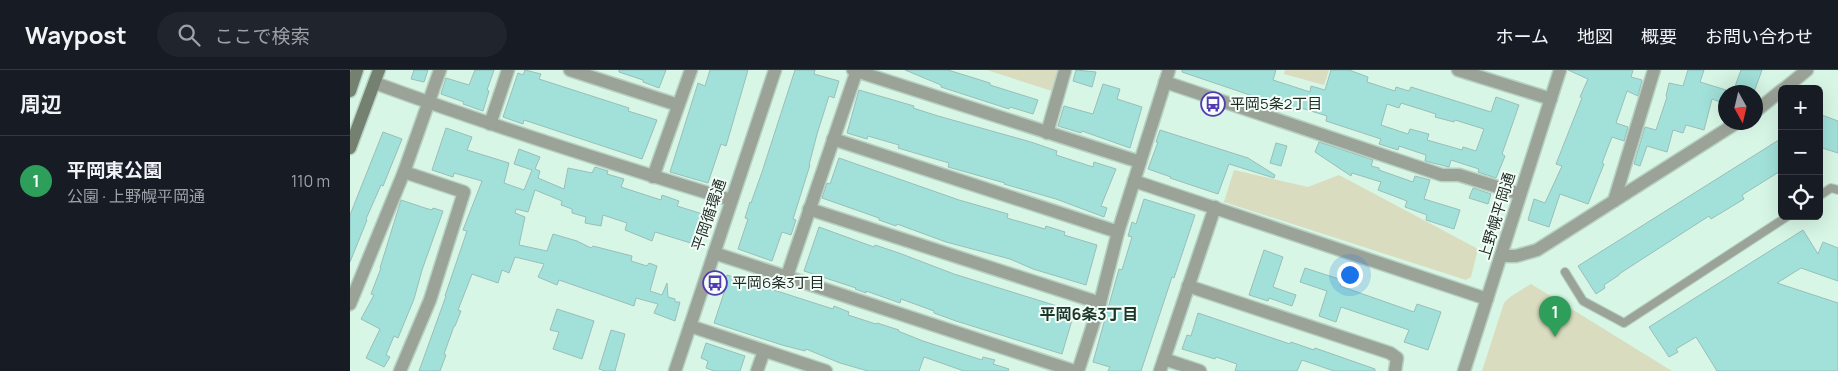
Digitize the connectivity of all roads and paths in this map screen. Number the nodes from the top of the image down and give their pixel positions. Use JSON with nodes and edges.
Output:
{"nodes":[{"id":1,"x":357,"y":70,"type":"edge"},
{"id":2,"x":379,"y":70,"type":"edge"},
{"id":3,"x":440,"y":70,"type":"edge"},
{"id":4,"x":508,"y":70,"type":"edge"},
{"id":5,"x":570,"y":70,"type":"edge"},
{"id":6,"x":691,"y":70,"type":"edge"},
{"id":7,"x":775,"y":70,"type":"edge"},
{"id":8,"x":855,"y":70,"type":"edge"},
{"id":9,"x":1066,"y":70,"type":"edge"},
{"id":10,"x":1458,"y":70,"type":"edge"},
{"id":11,"x":1560,"y":70,"type":"edge"},
{"id":12,"x":1654,"y":70,"type":"edge"},
{"id":13,"x":1807,"y":70,"type":"edge"},
{"id":14,"x":1167,"y":76,"type":"edge"},
{"id":15,"x":375,"y":83,"type":"junction"},
{"id":16,"x":1789,"y":85,"type":"edge"},
{"id":17,"x":350,"y":91,"type":"edge"},
{"id":18,"x":1778,"y":94,"type":"edge"},
{"id":19,"x":1551,"y":99,"type":"junction"},
{"id":20,"x":429,"y":103,"type":"junction"},
{"id":21,"x":678,"y":105,"type":"junction"},
{"id":22,"x":1763,"y":106,"type":"edge"},
{"id":23,"x":490,"y":124,"type":"junction"},
{"id":24,"x":1725,"y":130,"type":"edge"},
{"id":25,"x":1047,"y":133,"type":"junction"},
{"id":26,"x":833,"y":139,"type":"junction"},
{"id":27,"x":350,"y":148,"type":"edge"},
{"id":28,"x":1140,"y":162,"type":"junction"},
{"id":29,"x":404,"y":172,"type":"junction"},
{"id":30,"x":653,"y":177,"type":"junction"},
{"id":31,"x":1134,"y":181,"type":"junction"},
{"id":32,"x":1838,"y":190,"type":"edge"},
{"id":33,"x":1823,"y":193,"type":"edge"},
{"id":34,"x":1520,"y":194,"type":"junction"},
{"id":35,"x":731,"y":200,"type":"junction"},
{"id":36,"x":1614,"y":201,"type":"junction"},
{"id":37,"x":1216,"y":207,"type":"junction"},
{"id":38,"x":809,"y":209,"type":"junction"},
{"id":39,"x":1782,"y":220,"type":"edge"},
{"id":40,"x":1118,"y":232,"type":"junction"},
{"id":41,"x":714,"y":253,"type":"junction"},
{"id":42,"x":1502,"y":256,"type":"junction"},
{"id":43,"x":1565,"y":272,"type":"dead end"},
{"id":44,"x":787,"y":276,"type":"junction"},
{"id":45,"x":1188,"y":286,"type":"junction"},
{"id":46,"x":1487,"y":299,"type":"junction"},
{"id":47,"x":1100,"y":303,"type":"junction"},
{"id":48,"x":350,"y":304,"type":"edge"},
{"id":49,"x":690,"y":326,"type":"junction"},
{"id":50,"x":764,"y":351,"type":"junction"},
{"id":51,"x":1162,"y":365,"type":"edge"},
{"id":52,"x":400,"y":371,"type":"edge"},
{"id":53,"x":675,"y":371,"type":"edge"},
{"id":54,"x":757,"y":371,"type":"edge"},
{"id":55,"x":826,"y":371,"type":"edge"},
{"id":56,"x":1074,"y":371,"type":"edge"},
{"id":57,"x":1078,"y":371,"type":"edge"},
{"id":58,"x":1200,"y":371,"type":"edge"},
{"id":59,"x":1395,"y":371,"type":"edge"},
{"id":60,"x":1464,"y":371,"type":"edge"}],
"edges":[{"from":1,"to":17,"type":"main road"},
{"from":2,"to":15,"type":"main road"},
{"from":3,"to":20,"type":"street"},
{"from":4,"to":23,"type":"street"},
{"from":5,"to":21,"type":"street"},
{"from":6,"to":21,"type":"street"},
{"from":7,"to":35,"type":"street","name":"平岡循環通"},
{"from":8,"to":25,"type":"street"},
{"from":8,"to":26,"type":"street"},
{"from":9,"to":25,"type":"street"},
{"from":10,"to":19,"type":"street"},
{"from":11,"to":19,"type":"street","name":"上野幌平岡通"},
{"from":12,"to":36,"type":"street"},
{"from":13,"to":16,"type":"street"},
{"from":14,"to":28,"type":"street"},
{"from":14,"to":34,"type":"street"},
{"from":15,"to":20,"type":"street"},
{"from":15,"to":27,"type":"main road"},
{"from":18,"to":22,"type":"street"},
{"from":19,"to":34,"type":"street","name":"上野幌平岡通"},
{"from":20,"to":23,"type":"street"},
{"from":20,"to":29,"type":"street"},
{"from":21,"to":30,"type":"street"},
{"from":23,"to":30,"type":"street"},
{"from":24,"to":36,"type":"street"},
{"from":25,"to":28,"type":"street"},
{"from":26,"to":38,"type":"street"},
{"from":26,"to":40,"type":"street"},
{"from":28,"to":31,"type":"street"},
{"from":29,"to":48,"type":"street"},
{"from":29,"to":52,"type":"street"},
{"from":30,"to":35,"type":"street"},
{"from":31,"to":37,"type":"street"},
{"from":31,"to":40,"type":"street"},
{"from":32,"to":33,"type":"lane"},
{"from":34,"to":42,"type":"street","name":"上野幌平岡通"},
{"from":35,"to":41,"type":"street","name":"平岡循環通"},
{"from":36,"to":42,"type":"street"},
{"from":37,"to":45,"type":"street"},
{"from":37,"to":46,"type":"street"},
{"from":38,"to":44,"type":"street"},
{"from":38,"to":47,"type":"street"},
{"from":39,"to":43,"type":"lane"},
{"from":40,"to":47,"type":"street"},
{"from":41,"to":44,"type":"street"},
{"from":41,"to":49,"type":"street","name":"平岡循環通"},
{"from":42,"to":46,"type":"street","name":"上野幌平岡通"},
{"from":44,"to":56,"type":"street"},
{"from":45,"to":51,"type":"street"},
{"from":45,"to":59,"type":"street"},
{"from":46,"to":60,"type":"street","name":"上野幌平岡通"},
{"from":47,"to":57,"type":"street"},
{"from":49,"to":50,"type":"street"},
{"from":49,"to":53,"type":"street","name":"平岡循環通"},
{"from":50,"to":54,"type":"street"},
{"from":50,"to":55,"type":"street"},
{"from":51,"to":58,"type":"street"}]}
